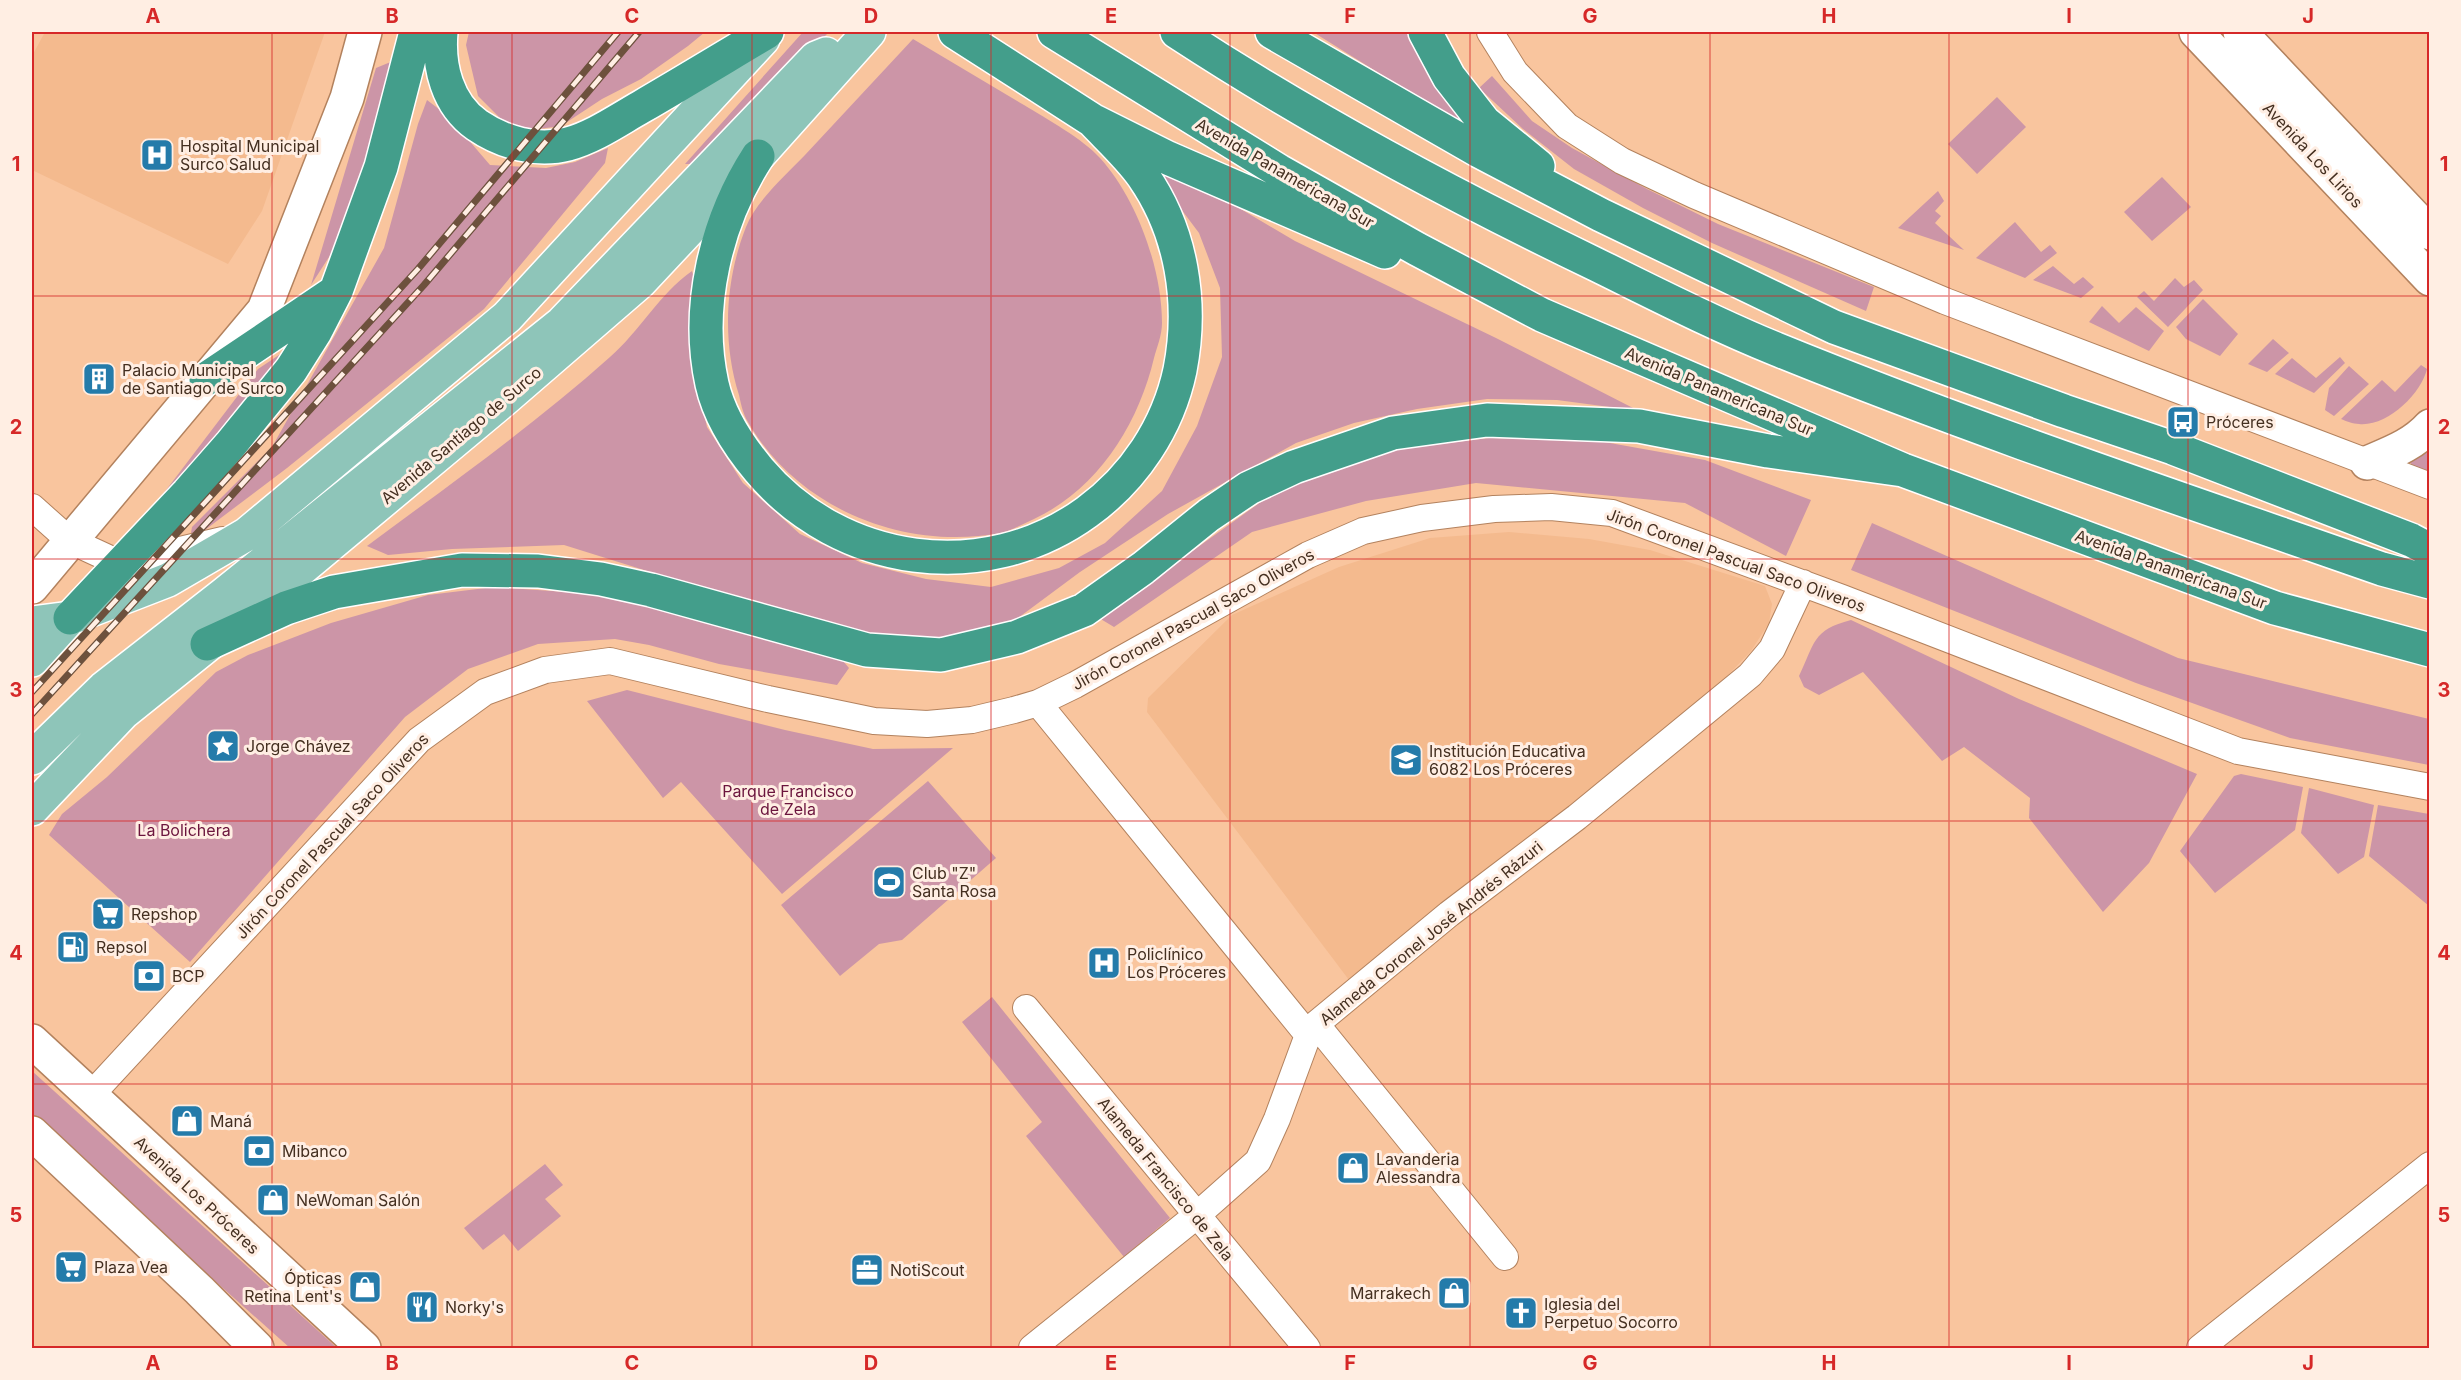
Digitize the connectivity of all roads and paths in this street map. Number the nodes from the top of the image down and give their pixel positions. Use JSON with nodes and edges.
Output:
{"nodes":[{"id":1,"x":364,"y":32,"type":"edge"},
{"id":2,"x":416,"y":32,"type":"edge"},
{"id":3,"x":441,"y":32,"type":"edge"},
{"id":4,"x":768,"y":32,"type":"edge"},
{"id":5,"x":955,"y":32,"type":"edge"},
{"id":6,"x":1054,"y":32,"type":"edge"},
{"id":7,"x":1177,"y":32,"type":"edge"},
{"id":8,"x":1272,"y":32,"type":"edge"},
{"id":9,"x":1425,"y":32,"type":"edge"},
{"id":10,"x":1490,"y":32,"type":"edge"},
{"id":11,"x":2196,"y":32,"type":"edge"},
{"id":12,"x":2240,"y":32,"type":"edge"},
{"id":13,"x":868,"y":33,"type":"edge"},
{"id":14,"x":1092,"y":120,"type":"junction"},
{"id":15,"x":758,"y":156,"type":"junction"},
{"id":16,"x":1601,"y":215,"type":"junction"},
{"id":17,"x":2430,"y":234,"type":"edge"},
{"id":18,"x":2430,"y":279,"type":"edge"},
{"id":19,"x":336,"y":291,"type":"junction"},
{"id":20,"x":1542,"y":315,"type":"junction"},
{"id":21,"x":207,"y":379,"type":"junction"},
{"id":22,"x":2430,"y":426,"type":"edge"},
{"id":23,"x":2367,"y":463,"type":"junction"},
{"id":24,"x":1903,"y":470,"type":"junction"},
{"id":25,"x":2430,"y":486,"type":"edge"},
{"id":26,"x":32,"y":507,"type":"edge"},
{"id":27,"x":247,"y":534,"type":"junction"},
{"id":28,"x":69,"y":540,"type":"junction"},
{"id":29,"x":2430,"y":550,"type":"edge"},
{"id":30,"x":121,"y":564,"type":"junction"},
{"id":31,"x":2430,"y":582,"type":"edge"},
{"id":32,"x":1803,"y":583,"type":"junction"},
{"id":33,"x":32,"y":587,"type":"edge"},
{"id":34,"x":70,"y":618,"type":"junction"},
{"id":35,"x":32,"y":623,"type":"edge"},
{"id":36,"x":207,"y":644,"type":"junction"},
{"id":37,"x":2430,"y":650,"type":"edge"},
{"id":38,"x":32,"y":660,"type":"edge"},
{"id":39,"x":1038,"y":703,"type":"junction"},
{"id":40,"x":32,"y":758,"type":"edge"},
{"id":41,"x":2430,"y":787,"type":"edge"},
{"id":42,"x":32,"y":809,"type":"edge"},
{"id":43,"x":1026,"y":1008,"type":"dead end"},
{"id":44,"x":1312,"y":1030,"type":"junction"},
{"id":45,"x":32,"y":1041,"type":"edge"},
{"id":46,"x":90,"y":1095,"type":"junction"},
{"id":47,"x":32,"y":1133,"type":"edge"},
{"id":48,"x":2430,"y":1165,"type":"edge"},
{"id":49,"x":1196,"y":1216,"type":"junction"},
{"id":50,"x":1505,"y":1257,"type":"dead end"},
{"id":51,"x":257,"y":1348,"type":"edge"},
{"id":52,"x":364,"y":1348,"type":"edge"},
{"id":53,"x":1032,"y":1348,"type":"edge"},
{"id":54,"x":1306,"y":1348,"type":"edge"},
{"id":55,"x":2200,"y":1348,"type":"edge"}],
"edges":[{"from":1,"to":21,"type":"main road"},
{"from":2,"to":19,"type":"highway"},
{"from":3,"to":4,"type":"highway"},
{"from":4,"to":27,"type":"main road"},
{"from":5,"to":14,"type":"highway"},
{"from":6,"to":20,"type":"highway","name":"Avenida Panamericana Sur"},
{"from":7,"to":31,"type":"highway"},
{"from":8,"to":16,"type":"highway"},
{"from":9,"to":16,"type":"highway"},
{"from":10,"to":23,"type":"street"},
{"from":11,"to":18,"type":"main road","name":"Avenida Los Lirios"},
{"from":12,"to":17,"type":"main road","name":"Avenida Los Lirios"},
{"from":13,"to":15,"type":"main road","name":"Avenida Santiago de Surco"},
{"from":13,"to":40,"type":"main road","name":"Avenida Santiago de Surco"},
{"from":14,"to":15,"type":"highway"},
{"from":14,"to":20,"type":"highway"},
{"from":15,"to":36,"type":"main road","name":"Avenida Santiago de Surco"},
{"from":16,"to":29,"type":"highway"},
{"from":19,"to":21,"type":"highway"},
{"from":19,"to":30,"type":"highway"},
{"from":20,"to":24,"type":"highway","name":"Avenida Panamericana Sur"},
{"from":21,"to":28,"type":"main road"},
{"from":22,"to":23,"type":"main road"},
{"from":23,"to":25,"type":"street"},
{"from":24,"to":36,"type":"highway"},
{"from":24,"to":37,"type":"highway","name":"Avenida Panamericana Sur"},
{"from":26,"to":28,"type":"street"},
{"from":27,"to":30,"type":"street"},
{"from":27,"to":34,"type":"main road"},
{"from":28,"to":30,"type":"street"},
{"from":28,"to":33,"type":"main road"},
{"from":30,"to":34,"type":"highway"},
{"from":32,"to":39,"type":"street","name":"Jirón Coronel Pascual Saco Oliveros"},
{"from":32,"to":41,"type":"street","name":"Jirón Coronel Pascual Saco Oliveros"},
{"from":32,"to":44,"type":"street","name":"Alameda Coronel José Andrés Rázuri"},
{"from":34,"to":35,"type":"main road"},
{"from":34,"to":38,"type":"main road"},
{"from":36,"to":42,"type":"main road","name":"Avenida Santiago de Surco"},
{"from":39,"to":44,"type":"street"},
{"from":39,"to":46,"type":"street","name":"Jirón Coronel Pascual Saco Oliveros"},
{"from":43,"to":49,"type":"street","name":"Alameda Francisco de Zela"},
{"from":44,"to":49,"type":"street","name":"Alameda Coronel José Andrés Rázuri"},
{"from":44,"to":50,"type":"street"},
{"from":45,"to":46,"type":"main road","name":"Avenida Los Próceres"},
{"from":46,"to":52,"type":"main road","name":"Avenida Los Próceres"},
{"from":47,"to":51,"type":"main road"},
{"from":48,"to":55,"type":"street"},
{"from":49,"to":53,"type":"street","name":"Alameda Coronel José Andrés Rázuri"},
{"from":49,"to":54,"type":"street","name":"Alameda Francisco de Zela"}]}
